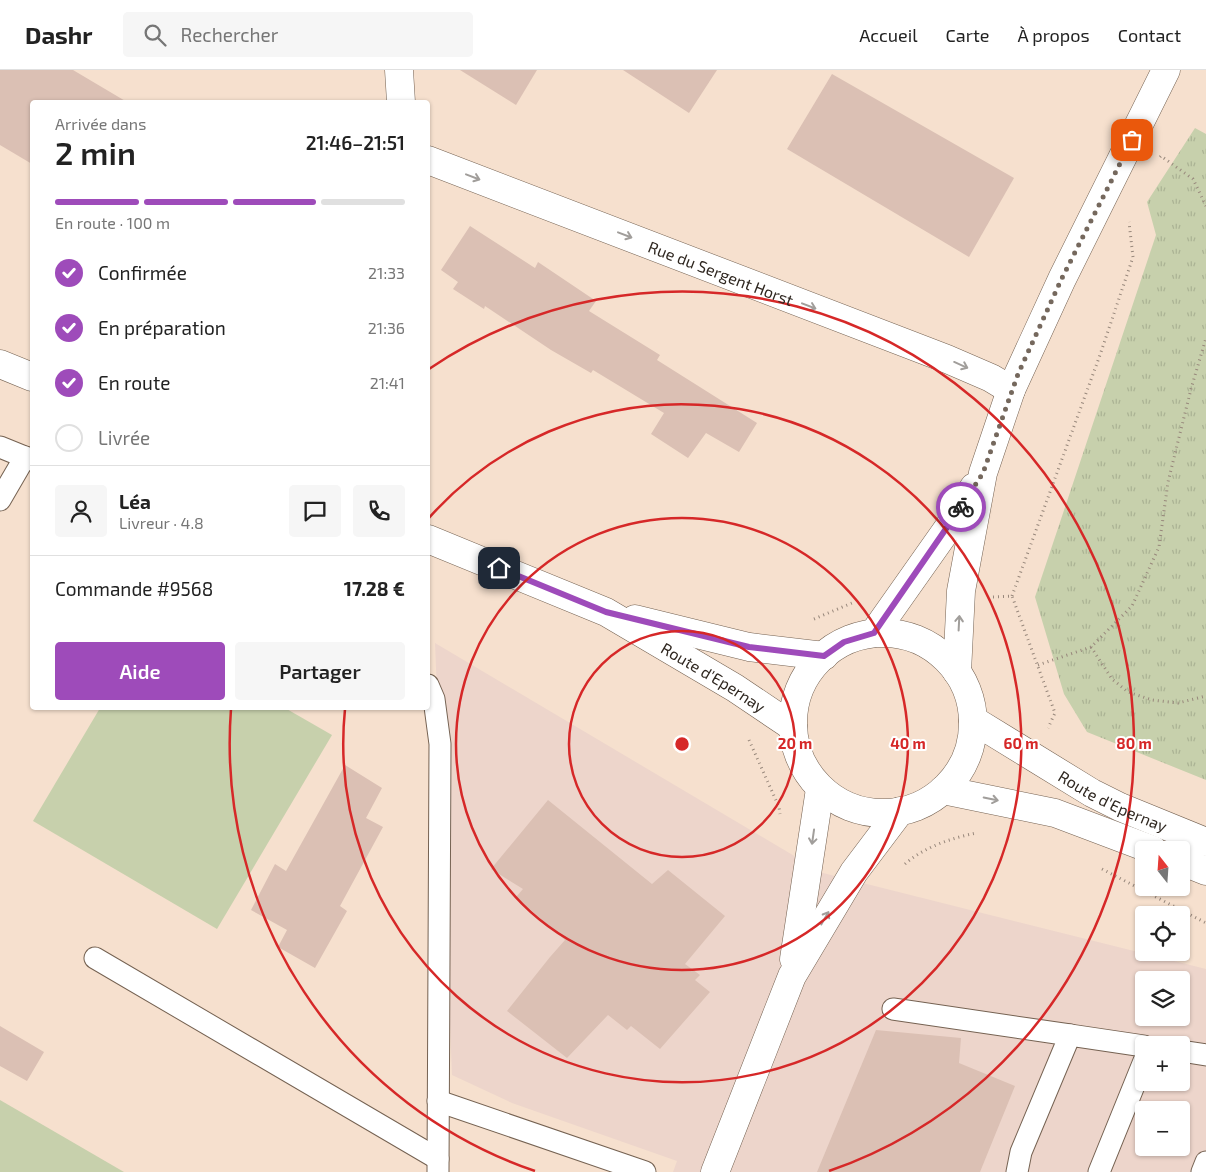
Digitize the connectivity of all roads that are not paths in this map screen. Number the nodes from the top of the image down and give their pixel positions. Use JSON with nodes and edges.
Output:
{"nodes":[{"id":1,"x":399,"y":70,"type":"edge"},
{"id":2,"x":1166,"y":70,"type":"edge"},
{"id":3,"x":401,"y":100,"type":"edge"},
{"id":4,"x":430,"y":161,"type":"edge"},
{"id":5,"x":0,"y":364,"type":"edge"},
{"id":6,"x":30,"y":376,"type":"edge"},
{"id":7,"x":1011,"y":390,"type":"junction"},
{"id":8,"x":0,"y":447,"type":"edge"},
{"id":9,"x":29,"y":458,"type":"edge"},
{"id":10,"x":983,"y":473,"type":"junction"},
{"id":11,"x":0,"y":500,"type":"edge"},
{"id":12,"x":430,"y":540,"type":"edge"},
{"id":13,"x":606,"y":612,"type":"junction"},
{"id":14,"x":874,"y":633,"type":"junction"},
{"id":15,"x":824,"y":656,"type":"junction"},
{"id":16,"x":957,"y":672,"type":"junction"},
{"id":17,"x":430,"y":690,"type":"edge"},
{"id":18,"x":973,"y":720,"type":"junction"},
{"id":19,"x":793,"y":727,"type":"junction"},
{"id":20,"x":820,"y":789,"type":"junction"},
{"id":21,"x":943,"y":790,"type":"junction"},
{"id":22,"x":900,"y":811,"type":"junction"},
{"id":23,"x":1112,"y":833,"type":"junction"},
{"id":24,"x":1206,"y":842,"type":"edge"},
{"id":25,"x":1135,"y":843,"type":"edge"},
{"id":26,"x":1135,"y":844,"type":"edge"},
{"id":27,"x":1190,"y":865,"type":"edge"},
{"id":28,"x":1190,"y":870,"type":"edge"},
{"id":29,"x":1206,"y":872,"type":"edge"},
{"id":30,"x":1206,"y":878,"type":"edge"},
{"id":31,"x":95,"y":958,"type":"dead end"},
{"id":32,"x":792,"y":976,"type":"junction"},
{"id":33,"x":893,"y":1009,"type":"dead end"},
{"id":34,"x":1070,"y":1035,"type":"junction"},
{"id":35,"x":1135,"y":1045,"type":"edge"},
{"id":36,"x":1190,"y":1052,"type":"edge"},
{"id":37,"x":1206,"y":1055,"type":"edge"},
{"id":38,"x":1135,"y":1083,"type":"edge"},
{"id":39,"x":438,"y":1102,"type":"junction"},
{"id":40,"x":1206,"y":1162,"type":"edge"},
{"id":41,"x":438,"y":1165,"type":"edge"},
{"id":42,"x":645,"y":1172,"type":"edge"},
{"id":43,"x":715,"y":1172,"type":"edge"},
{"id":44,"x":1017,"y":1172,"type":"edge"},
{"id":45,"x":1099,"y":1172,"type":"edge"},
{"id":46,"x":1202,"y":1172,"type":"edge"}],
"edges":[{"from":1,"to":3,"type":"street"},
{"from":2,"to":7,"type":"street"},
{"from":4,"to":7,"type":"street","name":"Rue du Sergent Horst","one_way":true},
{"from":5,"to":6,"type":"street"},
{"from":7,"to":10,"type":"street"},
{"from":8,"to":9,"type":"lane"},
{"from":9,"to":11,"type":"lane"},
{"from":10,"to":14,"type":"street"},
{"from":16,"to":10,"type":"street","one_way":true},
{"from":12,"to":13,"type":"street","name":"Route d'Epernay"},
{"from":13,"to":15,"type":"street","name":"Route d'Epernay"},
{"from":13,"to":19,"type":"street","name":"Route d'Epernay"},
{"from":14,"to":15,"type":"street"},
{"from":14,"to":16,"type":"street"},
{"from":15,"to":19,"type":"street"},
{"from":16,"to":18,"type":"street"},
{"from":17,"to":39,"type":"lane"},
{"from":18,"to":21,"type":"street"},
{"from":18,"to":24,"type":"street","name":"Route d'Epernay"},
{"from":19,"to":20,"type":"street"},
{"from":20,"to":22,"type":"street"},
{"from":20,"to":32,"type":"street","one_way":true},
{"from":21,"to":22,"type":"street"},
{"from":21,"to":23,"type":"street","name":"Route d'Epernay","one_way":true},
{"from":32,"to":22,"type":"street","one_way":true},
{"from":23,"to":25,"type":"street","name":"Route d'Epernay"},
{"from":23,"to":26,"type":"lane"},
{"from":27,"to":29,"type":"street"},
{"from":28,"to":30,"type":"lane"},
{"from":31,"to":41,"type":"lane"},
{"from":32,"to":43,"type":"street"},
{"from":33,"to":34,"type":"lane"},
{"from":34,"to":35,"type":"lane"},
{"from":34,"to":44,"type":"lane"},
{"from":36,"to":37,"type":"lane"},
{"from":38,"to":45,"type":"lane"},
{"from":39,"to":41,"type":"lane"},
{"from":39,"to":42,"type":"lane"},
{"from":40,"to":46,"type":"lane"}]}
